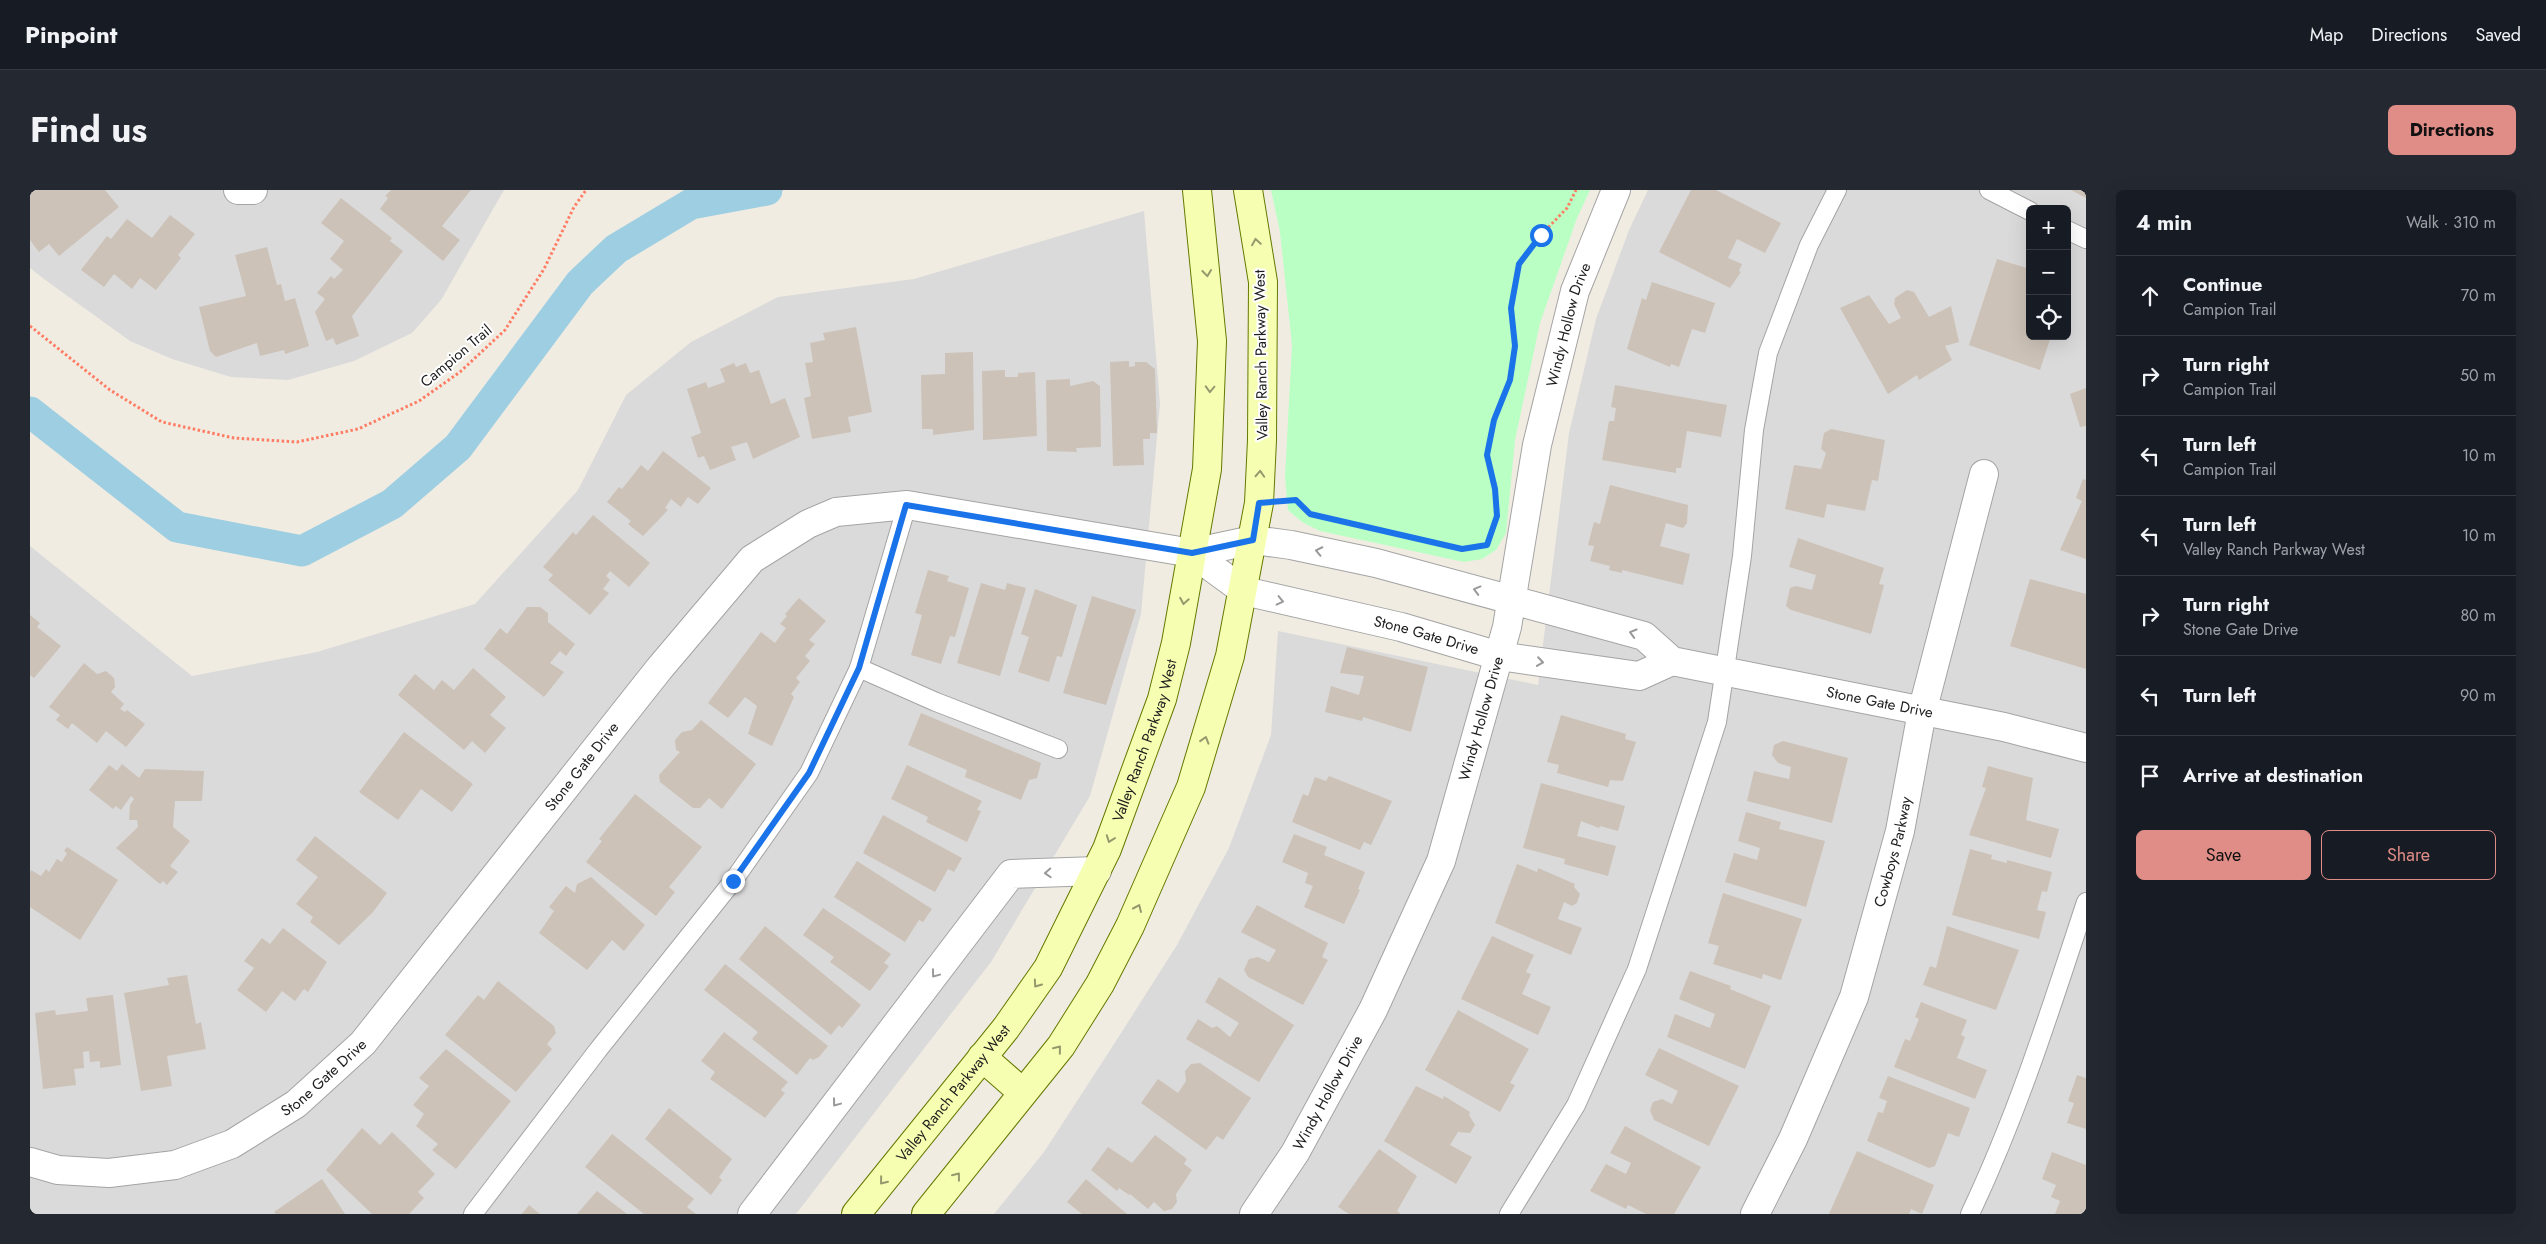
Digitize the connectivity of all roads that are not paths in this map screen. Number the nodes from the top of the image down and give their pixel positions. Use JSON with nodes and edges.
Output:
{"nodes":[{"id":1,"x":238,"y":190,"type":"edge"},
{"id":2,"x":253,"y":190,"type":"edge"},
{"id":3,"x":1197,"y":190,"type":"edge"},
{"id":4,"x":1248,"y":190,"type":"edge"},
{"id":5,"x":1616,"y":190,"type":"edge"},
{"id":6,"x":1837,"y":190,"type":"edge"},
{"id":7,"x":1989,"y":190,"type":"edge"},
{"id":8,"x":2026,"y":209,"type":"edge"},
{"id":9,"x":2071,"y":232,"type":"edge"},
{"id":10,"x":2086,"y":239,"type":"edge"},
{"id":11,"x":1984,"y":474,"type":"dead end"},
{"id":12,"x":906,"y":505,"type":"junction"},
{"id":13,"x":1253,"y":540,"type":"junction"},
{"id":14,"x":1192,"y":553,"type":"junction"},
{"id":15,"x":1244,"y":591,"type":"junction"},
{"id":16,"x":1512,"y":599,"type":"junction"},
{"id":17,"x":1500,"y":656,"type":"junction"},
{"id":18,"x":1672,"y":661,"type":"junction"},
{"id":19,"x":859,"y":668,"type":"junction"},
{"id":20,"x":1725,"y":672,"type":"junction"},
{"id":21,"x":1922,"y":712,"type":"junction"},
{"id":22,"x":2086,"y":748,"type":"edge"},
{"id":23,"x":1058,"y":749,"type":"dead end"},
{"id":24,"x":1097,"y":871,"type":"junction"},
{"id":25,"x":2086,"y":902,"type":"edge"},
{"id":26,"x":982,"y":1057,"type":"junction"},
{"id":27,"x":1022,"y":1092,"type":"junction"},
{"id":28,"x":30,"y":1162,"type":"edge"},
{"id":29,"x":473,"y":1214,"type":"edge"},
{"id":30,"x":752,"y":1214,"type":"edge"},
{"id":31,"x":856,"y":1214,"type":"edge"},
{"id":32,"x":926,"y":1214,"type":"edge"},
{"id":33,"x":1254,"y":1214,"type":"edge"},
{"id":34,"x":1509,"y":1214,"type":"edge"},
{"id":35,"x":1754,"y":1214,"type":"edge"},
{"id":36,"x":1970,"y":1214,"type":"edge"}],
"edges":[{"from":1,"to":2,"type":"street"},
{"from":3,"to":14,"type":"main road","name":"Valley Ranch Parkway West","one_way":true},
{"from":13,"to":4,"type":"main road","name":"Valley Ranch Parkway West","one_way":true},
{"from":5,"to":16,"type":"street","name":"Windy Hollow Drive"},
{"from":6,"to":20,"type":"lane"},
{"from":7,"to":8,"type":"lane"},
{"from":9,"to":10,"type":"lane"},
{"from":11,"to":21,"type":"street","name":"Cowboys Parkway"},
{"from":12,"to":14,"type":"street","name":"Stone Gate Drive"},
{"from":12,"to":19,"type":"lane"},
{"from":12,"to":28,"type":"street","name":"Stone Gate Drive"},
{"from":13,"to":14,"type":"street","name":"Stone Gate Drive"},
{"from":13,"to":15,"type":"main road","name":"Valley Ranch Parkway West"},
{"from":16,"to":13,"type":"street","name":"Stone Gate Drive","one_way":true},
{"from":14,"to":15,"type":"street","name":"Stone Gate Drive"},
{"from":14,"to":24,"type":"main road","name":"Valley Ranch Parkway West","one_way":true},
{"from":15,"to":17,"type":"street","name":"Stone Gate Drive","one_way":true},
{"from":27,"to":15,"type":"main road","name":"Valley Ranch Parkway West","one_way":true},
{"from":16,"to":17,"type":"street","name":"Windy Hollow Drive"},
{"from":18,"to":16,"type":"street","name":"Stone Gate Drive","one_way":true},
{"from":17,"to":18,"type":"street","name":"Stone Gate Drive","one_way":true},
{"from":17,"to":33,"type":"street","name":"Windy Hollow Drive"},
{"from":18,"to":20,"type":"street","name":"Stone Gate Drive"},
{"from":19,"to":23,"type":"lane"},
{"from":19,"to":29,"type":"lane"},
{"from":20,"to":21,"type":"street","name":"Stone Gate Drive"},
{"from":20,"to":34,"type":"lane"},
{"from":21,"to":22,"type":"street","name":"Stone Gate Drive"},
{"from":21,"to":35,"type":"street","name":"Cowboys Parkway"},
{"from":24,"to":26,"type":"main road","name":"Valley Ranch Parkway West","one_way":true},
{"from":24,"to":30,"type":"street","one_way":true},
{"from":25,"to":36,"type":"lane"},
{"from":26,"to":27,"type":"main road"},
{"from":26,"to":31,"type":"main road","name":"Valley Ranch Parkway West","one_way":true},
{"from":32,"to":27,"type":"main road","name":"Valley Ranch Parkway West","one_way":true}]}
